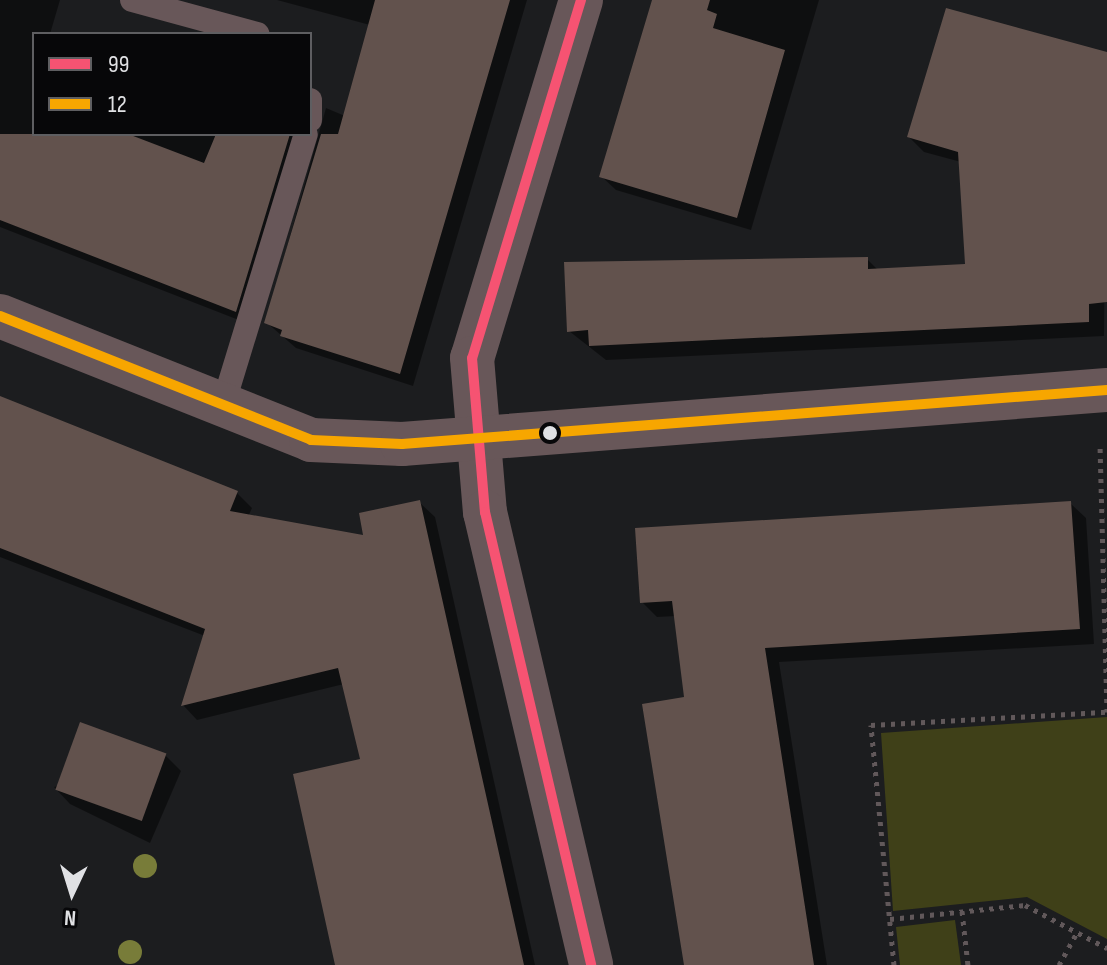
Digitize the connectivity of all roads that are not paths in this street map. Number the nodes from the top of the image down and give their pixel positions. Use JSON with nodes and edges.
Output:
{"nodes":[{"id":1,"x":132,"y":0,"type":"edge"},
{"id":2,"x":581,"y":0,"type":"edge"},
{"id":3,"x":250,"y":32,"type":"edge"},
{"id":4,"x":305,"y":136,"type":"edge"},
{"id":5,"x":0,"y":316,"type":"edge"},
{"id":6,"x":1103,"y":390,"type":"edge"},
{"id":7,"x":223,"y":405,"type":"junction"},
{"id":8,"x":480,"y":437,"type":"junction"},
{"id":9,"x":591,"y":965,"type":"edge"}],
"edges":[{"from":1,"to":3,"type":"lane"},
{"from":2,"to":8,"type":"street"},
{"from":4,"to":7,"type":"lane"},
{"from":5,"to":7,"type":"street"},
{"from":6,"to":8,"type":"street"},
{"from":7,"to":8,"type":"street"},
{"from":8,"to":9,"type":"street"}]}
